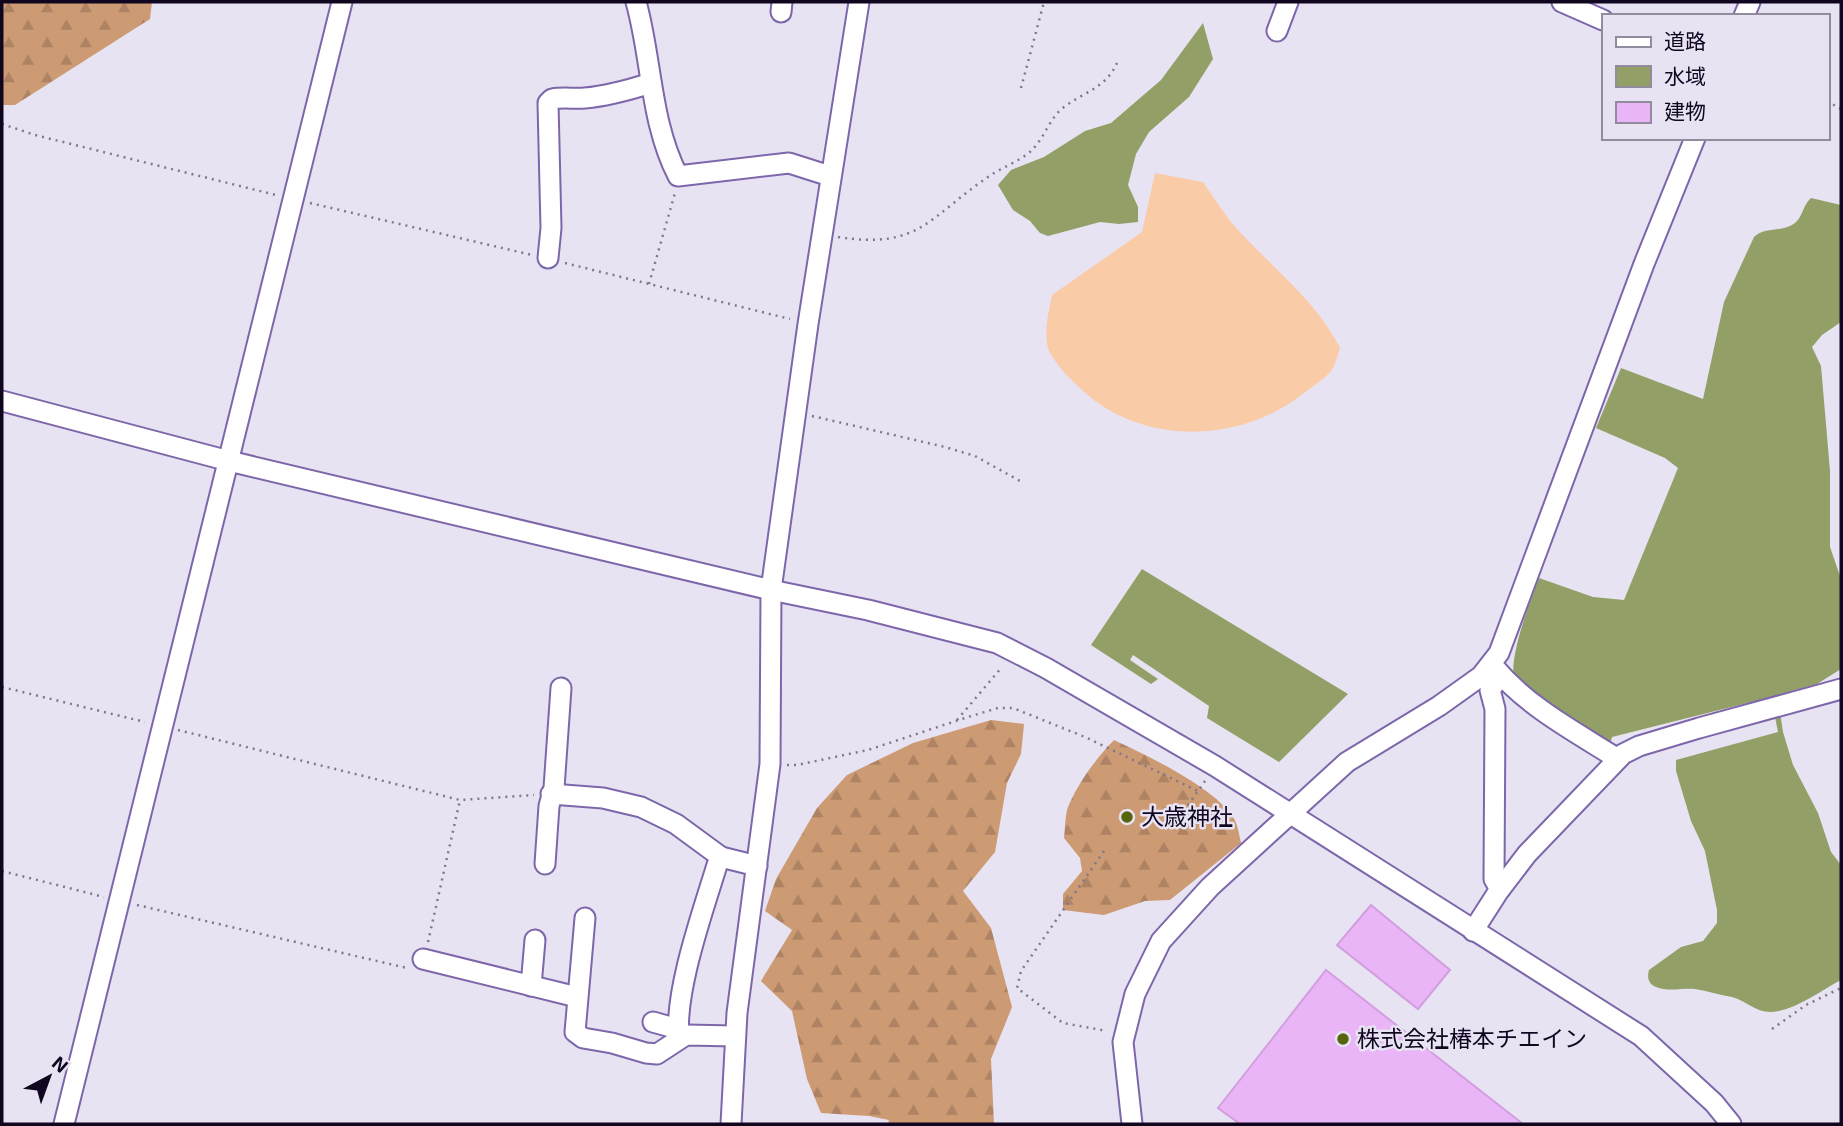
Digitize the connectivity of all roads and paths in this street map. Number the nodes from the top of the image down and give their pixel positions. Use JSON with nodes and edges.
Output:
{"nodes":[{"id":1,"x":342,"y":2,"type":"edge"},
{"id":2,"x":636,"y":2,"type":"edge"},
{"id":3,"x":859,"y":2,"type":"edge"},
{"id":4,"x":1044,"y":2,"type":"edge"},
{"id":5,"x":1287,"y":2,"type":"edge"},
{"id":6,"x":1562,"y":2,"type":"edge"},
{"id":7,"x":1602,"y":20,"type":"edge"},
{"id":8,"x":1277,"y":31,"type":"dead end"},
{"id":9,"x":1117,"y":63,"type":"dead end"},
{"id":10,"x":651,"y":83,"type":"junction"},
{"id":11,"x":1021,"y":88,"type":"dead end"},
{"id":12,"x":2,"y":124,"type":"edge"},
{"id":13,"x":1694,"y":140,"type":"edge"},
{"id":14,"x":678,"y":176,"type":"junction"},
{"id":15,"x":830,"y":176,"type":"junction"},
{"id":16,"x":295,"y":200,"type":"junction"},
{"id":17,"x":821,"y":237,"type":"junction"},
{"id":18,"x":548,"y":258,"type":"dead end"},
{"id":19,"x":649,"y":285,"type":"dead end"},
{"id":20,"x":2,"y":401,"type":"edge"},
{"id":21,"x":795,"y":412,"type":"junction"},
{"id":22,"x":229,"y":461,"type":"junction"},
{"id":23,"x":1020,"y":481,"type":"dead end"},
{"id":24,"x":771,"y":590,"type":"junction"},
{"id":25,"x":1013,"y":651,"type":"junction"},
{"id":26,"x":1496,"y":669,"type":"junction"},
{"id":27,"x":2,"y":687,"type":"edge"},
{"id":28,"x":561,"y":688,"type":"dead end"},
{"id":29,"x":1841,"y":690,"type":"edge"},
{"id":30,"x":957,"y":720,"type":"junction"},
{"id":31,"x":163,"y":726,"type":"junction"},
{"id":32,"x":1618,"y":759,"type":"junction"},
{"id":33,"x":770,"y":764,"type":"junction"},
{"id":34,"x":1214,"y":766,"type":"junction"},
{"id":35,"x":1198,"y":791,"type":"junction"},
{"id":36,"x":551,"y":794,"type":"junction"},
{"id":37,"x":460,"y":800,"type":"junction"},
{"id":38,"x":1292,"y":814,"type":"junction"},
{"id":39,"x":1160,"y":822,"type":"dead end"},
{"id":40,"x":1104,"y":851,"type":"dead end"},
{"id":41,"x":721,"y":857,"type":"junction"},
{"id":42,"x":545,"y":864,"type":"dead end"},
{"id":43,"x":757,"y":866,"type":"junction"},
{"id":44,"x":2,"y":871,"type":"edge"},
{"id":45,"x":1500,"y":889,"type":"junction"},
{"id":46,"x":120,"y":901,"type":"junction"},
{"id":47,"x":585,"y":918,"type":"dead end"},
{"id":48,"x":1473,"y":930,"type":"junction"},
{"id":49,"x":535,"y":940,"type":"dead end"},
{"id":50,"x":423,"y":959,"type":"junction"},
{"id":51,"x":531,"y":986,"type":"junction"},
{"id":52,"x":1841,"y":988,"type":"edge"},
{"id":53,"x":577,"y":998,"type":"junction"},
{"id":54,"x":653,"y":1022,"type":"dead end"},
{"id":55,"x":1772,"y":1028,"type":"dead end"},
{"id":56,"x":678,"y":1034,"type":"junction"},
{"id":57,"x":1124,"y":1035,"type":"junction"},
{"id":58,"x":735,"y":1036,"type":"junction"},
{"id":59,"x":64,"y":1124,"type":"edge"},
{"id":60,"x":731,"y":1124,"type":"edge"},
{"id":61,"x":1132,"y":1124,"type":"edge"},
{"id":62,"x":1731,"y":1124,"type":"edge"}],
"edges":[{"from":1,"to":16,"type":"street"},
{"from":2,"to":10,"type":"street"},
{"from":3,"to":15,"type":"street"},
{"from":4,"to":11,"type":"path"},
{"from":5,"to":8,"type":"street"},
{"from":6,"to":7,"type":"street"},
{"from":9,"to":17,"type":"path"},
{"from":10,"to":14,"type":"street"},
{"from":10,"to":18,"type":"street"},
{"from":12,"to":16,"type":"path"},
{"from":13,"to":26,"type":"street"},
{"from":14,"to":15,"type":"street"},
{"from":14,"to":19,"type":"path"},
{"from":15,"to":17,"type":"street"},
{"from":16,"to":22,"type":"street"},
{"from":17,"to":21,"type":"street"},
{"from":20,"to":22,"type":"street"},
{"from":21,"to":23,"type":"path"},
{"from":21,"to":24,"type":"street"},
{"from":22,"to":24,"type":"street"},
{"from":22,"to":31,"type":"street"},
{"from":24,"to":25,"type":"street"},
{"from":24,"to":33,"type":"street"},
{"from":25,"to":30,"type":"path"},
{"from":25,"to":34,"type":"street"},
{"from":26,"to":32,"type":"street"},
{"from":26,"to":38,"type":"street"},
{"from":26,"to":45,"type":"street"},
{"from":27,"to":31,"type":"path"},
{"from":28,"to":36,"type":"street"},
{"from":29,"to":32,"type":"street"},
{"from":30,"to":33,"type":"path"},
{"from":30,"to":35,"type":"path"},
{"from":31,"to":37,"type":"path"},
{"from":31,"to":46,"type":"street"},
{"from":32,"to":45,"type":"street"},
{"from":33,"to":43,"type":"street"},
{"from":34,"to":35,"type":"path"},
{"from":34,"to":38,"type":"street"},
{"from":35,"to":39,"type":"path"},
{"from":36,"to":37,"type":"path"},
{"from":36,"to":41,"type":"street"},
{"from":36,"to":42,"type":"street"},
{"from":37,"to":50,"type":"path"},
{"from":38,"to":48,"type":"street"},
{"from":38,"to":57,"type":"street"},
{"from":40,"to":57,"type":"path"},
{"from":41,"to":43,"type":"street"},
{"from":41,"to":56,"type":"street"},
{"from":43,"to":58,"type":"street"},
{"from":44,"to":46,"type":"path"},
{"from":45,"to":48,"type":"street"},
{"from":46,"to":50,"type":"path"},
{"from":46,"to":59,"type":"street"},
{"from":47,"to":53,"type":"street"},
{"from":48,"to":62,"type":"street"},
{"from":49,"to":51,"type":"street"},
{"from":50,"to":51,"type":"street"},
{"from":51,"to":53,"type":"street"},
{"from":52,"to":55,"type":"path"},
{"from":53,"to":56,"type":"street"},
{"from":54,"to":56,"type":"street"},
{"from":56,"to":58,"type":"street"},
{"from":57,"to":61,"type":"street"},
{"from":58,"to":60,"type":"street"}]}
